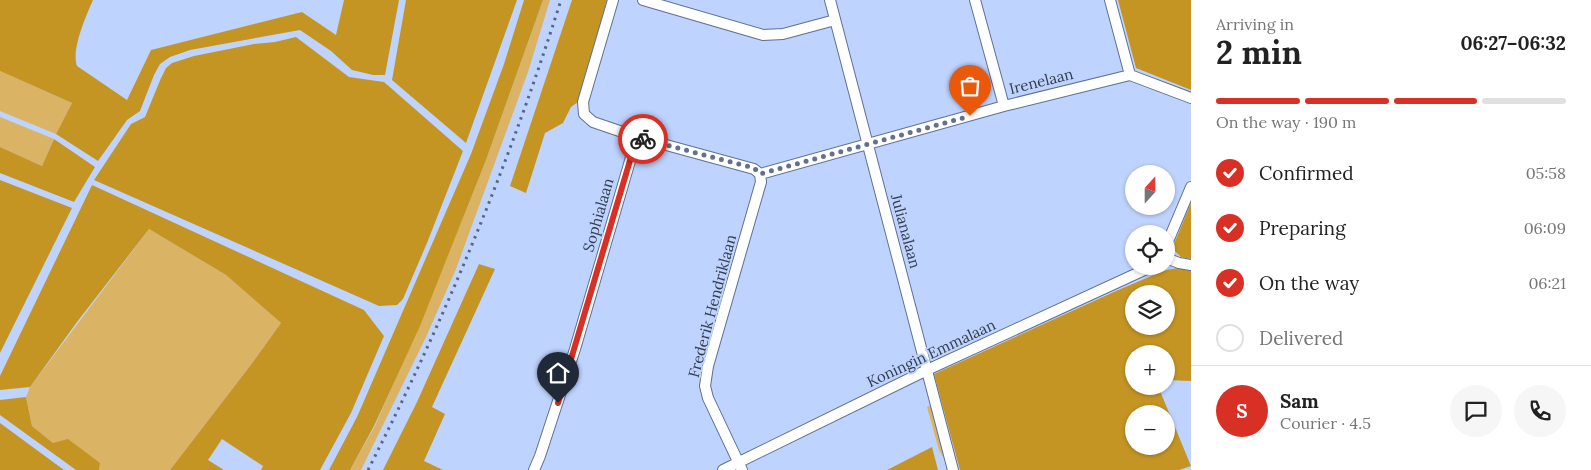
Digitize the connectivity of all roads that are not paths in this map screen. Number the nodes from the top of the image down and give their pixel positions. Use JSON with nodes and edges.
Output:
{"nodes":[{"id":1,"x":613,"y":0,"type":"edge"},
{"id":2,"x":643,"y":0,"type":"edge"},
{"id":3,"x":830,"y":0,"type":"edge"},
{"id":4,"x":975,"y":0,"type":"edge"},
{"id":5,"x":1110,"y":0,"type":"edge"},
{"id":6,"x":835,"y":20,"type":"junction"},
{"id":7,"x":1130,"y":75,"type":"junction"},
{"id":8,"x":1191,"y":98,"type":"edge"},
{"id":9,"x":1004,"y":106,"type":"junction"},
{"id":10,"x":637,"y":137,"type":"junction"},
{"id":11,"x":867,"y":143,"type":"junction"},
{"id":12,"x":760,"y":174,"type":"junction"},
{"id":13,"x":1191,"y":187,"type":"edge"},
{"id":14,"x":1175,"y":225,"type":"edge"},
{"id":15,"x":1175,"y":261,"type":"edge"},
{"id":16,"x":1191,"y":265,"type":"edge"},
{"id":17,"x":1134,"y":275,"type":"edge"},
{"id":18,"x":927,"y":370,"type":"junction"},
{"id":19,"x":741,"y":466,"type":"edge"},
{"id":20,"x":534,"y":470,"type":"edge"},
{"id":21,"x":723,"y":470,"type":"edge"},
{"id":22,"x":953,"y":470,"type":"edge"}],
"edges":[{"from":1,"to":10,"type":"street"},
{"from":2,"to":6,"type":"street"},
{"from":3,"to":6,"type":"street","name":"Julianalaan"},
{"from":4,"to":9,"type":"street"},
{"from":5,"to":7,"type":"street"},
{"from":6,"to":11,"type":"street","name":"Julianalaan"},
{"from":7,"to":8,"type":"street"},
{"from":7,"to":9,"type":"street","name":"Irenelaan"},
{"from":9,"to":11,"type":"street","name":"Irenelaan"},
{"from":10,"to":12,"type":"street"},
{"from":10,"to":20,"type":"street","name":"Sophialaan"},
{"from":11,"to":12,"type":"street","name":"Irenelaan"},
{"from":11,"to":18,"type":"street","name":"Julianalaan"},
{"from":12,"to":19,"type":"street","name":"Frederik Hendriklaan"},
{"from":13,"to":14,"type":"street"},
{"from":15,"to":16,"type":"street"},
{"from":17,"to":18,"type":"street","name":"Koningin Emmalaan"},
{"from":18,"to":19,"type":"street","name":"Koningin Emmalaan"},
{"from":18,"to":22,"type":"street","name":"Julianalaan"},
{"from":19,"to":21,"type":"street","name":"Koningin Emmalaan"}]}
